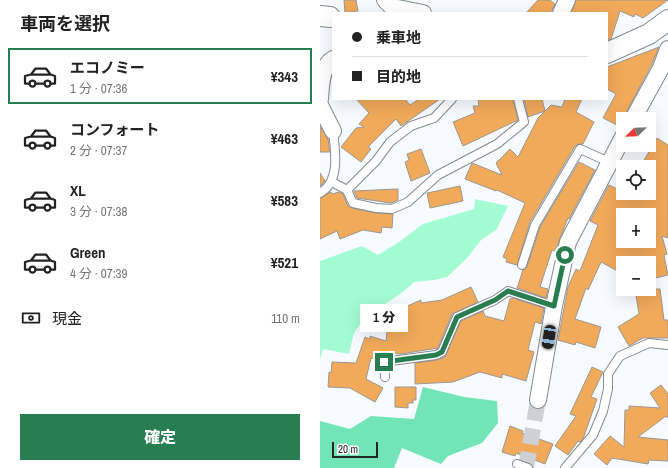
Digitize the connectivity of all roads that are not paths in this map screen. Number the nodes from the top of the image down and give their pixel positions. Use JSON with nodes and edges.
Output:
{"nodes":[{"id":1,"x":566,"y":0,"type":"edge"},
{"id":2,"x":391,"y":7,"type":"edge"},
{"id":3,"x":418,"y":12,"type":"edge"},
{"id":4,"x":561,"y":12,"type":"edge"},
{"id":5,"x":668,"y":20,"type":"edge"},
{"id":6,"x":668,"y":49,"type":"edge"},
{"id":7,"x":608,"y":53,"type":"edge"},
{"id":8,"x":332,"y":60,"type":"edge"},
{"id":9,"x":665,"y":71,"type":"edge"},
{"id":10,"x":320,"y":99,"type":"edge"},
{"id":11,"x":451,"y":100,"type":"edge"},
{"id":12,"x":518,"y":100,"type":"edge"},
{"id":13,"x":320,"y":106,"type":"edge"},
{"id":14,"x":638,"y":112,"type":"edge"},
{"id":15,"x":333,"y":131,"type":"joint"},
{"id":16,"x":616,"y":150,"type":"edge"},
{"id":17,"x":609,"y":162,"type":"junction"},
{"id":18,"x":332,"y":182,"type":"junction"},
{"id":19,"x":347,"y":190,"type":"junction"},
{"id":20,"x":320,"y":193,"type":"edge"},
{"id":21,"x":522,"y":265,"type":"dead end"},
{"id":22,"x":554,"y":306,"type":"junction"},
{"id":23,"x":668,"y":345,"type":"edge"},
{"id":24,"x":385,"y":377,"type":"dead end"},
{"id":25,"x":538,"y":400,"type":"tunnel mouth"},
{"id":26,"x":517,"y":464,"type":"dead end"},
{"id":27,"x":528,"y":468,"type":"edge"},
{"id":28,"x":565,"y":468,"type":"edge"}],
"edges":[{"from":1,"to":4,"type":"street"},
{"from":2,"to":3,"type":"street"},
{"from":5,"to":7,"type":"street"},
{"from":6,"to":9,"type":"street"},
{"from":8,"to":10,"type":"street"},
{"from":9,"to":14,"type":"street"},
{"from":11,"to":19,"type":"lane"},
{"from":12,"to":19,"type":"lane"},
{"from":13,"to":15,"type":"street"},
{"from":15,"to":18,"type":"lane"},
{"from":16,"to":17,"type":"street"},
{"from":17,"to":21,"type":"lane"},
{"from":17,"to":22,"type":"street"},
{"from":18,"to":19,"type":"lane"},
{"from":18,"to":20,"type":"lane"},
{"from":22,"to":24,"type":"lane"},
{"from":22,"to":25,"type":"street"},
{"from":23,"to":28,"type":"lane"},
{"from":26,"to":27,"type":"lane"}]}
